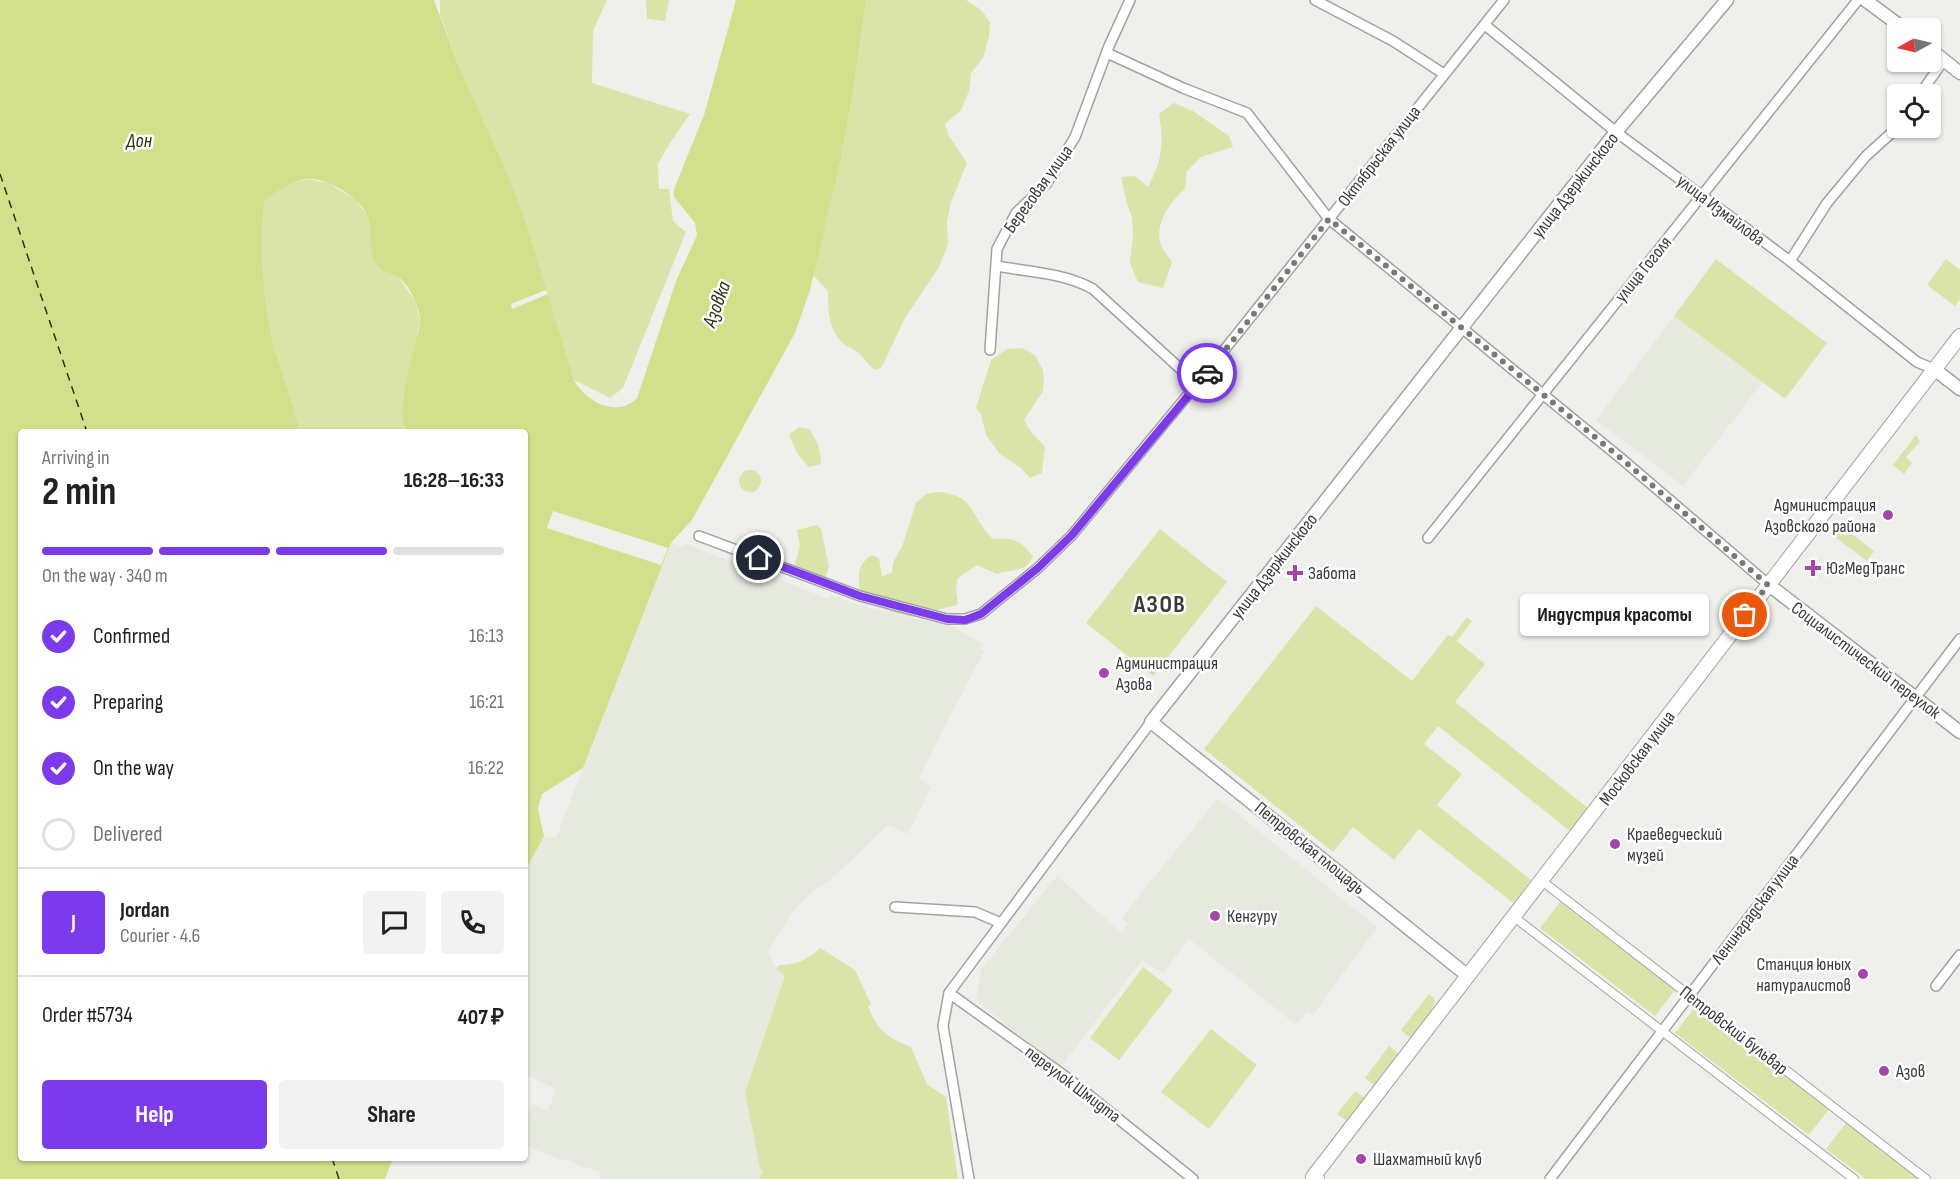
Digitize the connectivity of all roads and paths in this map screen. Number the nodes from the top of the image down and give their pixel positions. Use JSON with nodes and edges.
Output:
{"nodes":[{"id":1,"x":1130,"y":0,"type":"edge"},
{"id":2,"x":1315,"y":0,"type":"edge"},
{"id":3,"x":1504,"y":0,"type":"edge"},
{"id":4,"x":1727,"y":0,"type":"edge"},
{"id":5,"x":1858,"y":0,"type":"edge"},
{"id":6,"x":1865,"y":0,"type":"edge"},
{"id":7,"x":1889,"y":18,"type":"edge"},
{"id":8,"x":1485,"y":25,"type":"junction"},
{"id":9,"x":1107,"y":53,"type":"junction"},
{"id":10,"x":1941,"y":58,"type":"edge"},
{"id":11,"x":1944,"y":60,"type":"junction"},
{"id":12,"x":1960,"y":73,"type":"edge"},
{"id":13,"x":1444,"y":74,"type":"junction"},
{"id":14,"x":1927,"y":84,"type":"edge"},
{"id":15,"x":1616,"y":132,"type":"junction"},
{"id":16,"x":1887,"y":137,"type":"edge"},
{"id":17,"x":1702,"y":195,"type":"junction"},
{"id":18,"x":1329,"y":219,"type":"junction"},
{"id":19,"x":1790,"y":261,"type":"junction"},
{"id":20,"x":997,"y":266,"type":"junction"},
{"id":21,"x":1462,"y":328,"type":"junction"},
{"id":22,"x":1960,"y":336,"type":"edge"},
{"id":23,"x":990,"y":350,"type":"dead end"},
{"id":24,"x":1934,"y":369,"type":"junction"},
{"id":25,"x":1197,"y":384,"type":"junction"},
{"id":26,"x":1960,"y":389,"type":"edge"},
{"id":27,"x":1543,"y":394,"type":"junction"},
{"id":28,"x":699,"y":536,"type":"dead end"},
{"id":29,"x":1428,"y":538,"type":"dead end"},
{"id":30,"x":1768,"y":585,"type":"junction"},
{"id":31,"x":1960,"y":639,"type":"edge"},
{"id":32,"x":1916,"y":697,"type":"junction"},
{"id":33,"x":1151,"y":722,"type":"junction"},
{"id":34,"x":1960,"y":732,"type":"edge"},
{"id":35,"x":1542,"y":881,"type":"junction"},
{"id":36,"x":895,"y":908,"type":"dead end"},
{"id":37,"x":1514,"y":917,"type":"junction"},
{"id":38,"x":1001,"y":923,"type":"junction"},
{"id":39,"x":1960,"y":955,"type":"edge"},
{"id":40,"x":1468,"y":976,"type":"junction"},
{"id":41,"x":1936,"y":986,"type":"dead end"},
{"id":42,"x":949,"y":993,"type":"junction"},
{"id":43,"x":1690,"y":995,"type":"junction"},
{"id":44,"x":1662,"y":1031,"type":"junction"},
{"id":45,"x":1314,"y":1178,"type":"edge"},
{"id":46,"x":969,"y":1179,"type":"edge"},
{"id":47,"x":1193,"y":1179,"type":"edge"},
{"id":48,"x":1550,"y":1179,"type":"edge"},
{"id":49,"x":1854,"y":1179,"type":"edge"},
{"id":50,"x":1926,"y":1179,"type":"edge"}],
"edges":[{"from":1,"to":9,"type":"street","name":"Береговая улица"},
{"from":2,"to":13,"type":"street"},
{"from":3,"to":8,"type":"street","name":"Октябрьская улица"},
{"from":4,"to":15,"type":"street","name":"улица Дзержинского"},
{"from":5,"to":17,"type":"street","name":"улица Гоголя"},
{"from":6,"to":7,"type":"street"},
{"from":8,"to":13,"type":"street","name":"Октябрьская улица"},
{"from":8,"to":15,"type":"street","name":"улица Измайлова"},
{"from":9,"to":18,"type":"street","name":"Социалистический переулок"},
{"from":9,"to":20,"type":"street","name":"Береговая улица"},
{"from":10,"to":11,"type":"street"},
{"from":11,"to":12,"type":"street"},
{"from":11,"to":14,"type":"street"},
{"from":13,"to":18,"type":"street","name":"Октябрьская улица"},
{"from":15,"to":17,"type":"street","name":"улица Измайлова"},
{"from":15,"to":21,"type":"street","name":"улица Дзержинского"},
{"from":16,"to":19,"type":"street"},
{"from":17,"to":19,"type":"street","name":"улица Измайлова"},
{"from":17,"to":27,"type":"street","name":"улица Гоголя"},
{"from":18,"to":21,"type":"street","name":"Социалистический переулок"},
{"from":18,"to":25,"type":"street","name":"Октябрьская улица"},
{"from":19,"to":24,"type":"street","name":"улица Измайлова"},
{"from":20,"to":23,"type":"street","name":"Береговая улица"},
{"from":20,"to":25,"type":"street"},
{"from":21,"to":27,"type":"street","name":"Социалистический переулок"},
{"from":21,"to":33,"type":"street","name":"улица Дзержинского"},
{"from":22,"to":24,"type":"main road","name":"Московская улица"},
{"from":24,"to":26,"type":"street","name":"улица Измайлова"},
{"from":24,"to":30,"type":"main road","name":"Московская улица"},
{"from":25,"to":28,"type":"street","name":"Октябрьская улица"},
{"from":27,"to":29,"type":"street","name":"улица Гоголя"},
{"from":27,"to":30,"type":"street","name":"Социалистический переулок"},
{"from":30,"to":32,"type":"street","name":"Социалистический переулок"},
{"from":30,"to":35,"type":"main road","name":"Московская улица"},
{"from":31,"to":32,"type":"street","name":"Ленинградская улица"},
{"from":32,"to":34,"type":"street","name":"Социалистический переулок"},
{"from":32,"to":43,"type":"street","name":"Ленинградская улица"},
{"from":33,"to":38,"type":"street","name":"улица Дзержинского"},
{"from":33,"to":40,"type":"street","name":"Петровская площадь"},
{"from":35,"to":37,"type":"main road","name":"Московская улица"},
{"from":35,"to":43,"type":"street","name":"Петровский бульвар"},
{"from":36,"to":38,"type":"street"},
{"from":37,"to":40,"type":"main road","name":"Московская улица"},
{"from":37,"to":44,"type":"street"},
{"from":38,"to":42,"type":"street","name":"улица Дзержинского"},
{"from":39,"to":41,"type":"street"},
{"from":40,"to":45,"type":"main road","name":"Московская улица"},
{"from":42,"to":46,"type":"street","name":"улица Дзержинского"},
{"from":42,"to":47,"type":"street","name":"переулок Шмидта"},
{"from":43,"to":44,"type":"street","name":"Ленинградская улица"},
{"from":43,"to":50,"type":"street","name":"Петровский бульвар"},
{"from":44,"to":48,"type":"street","name":"Ленинградская улица"},
{"from":44,"to":49,"type":"street"}]}
